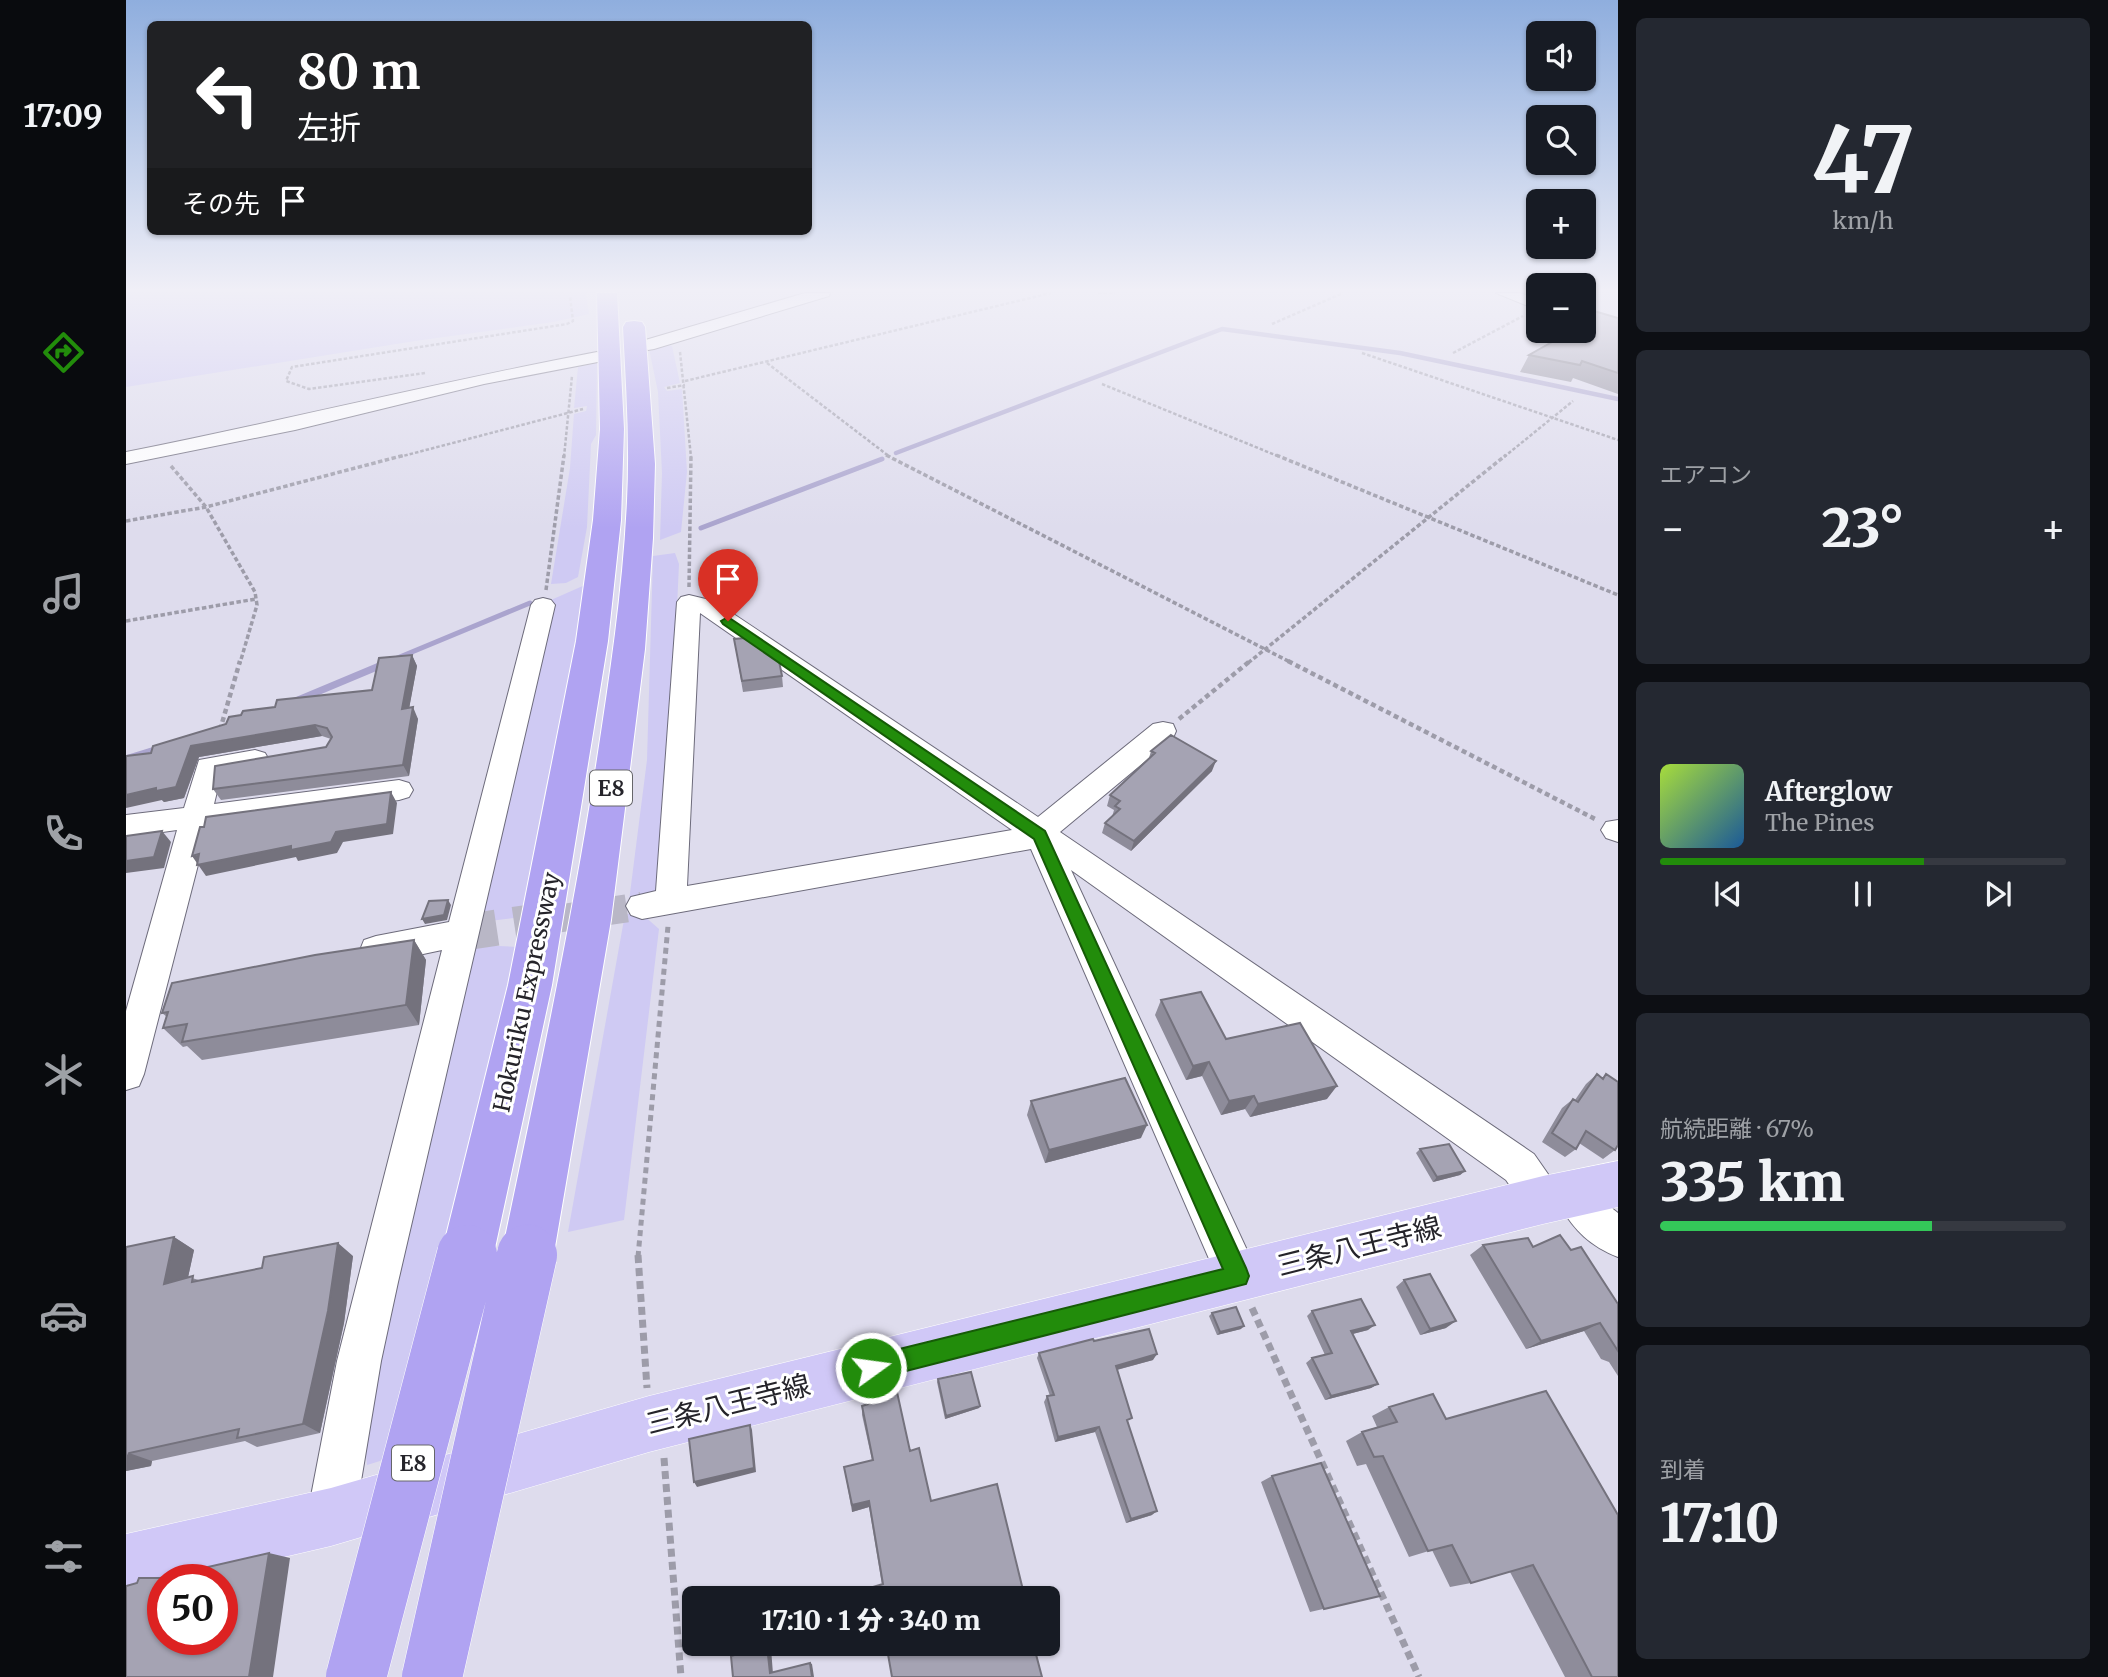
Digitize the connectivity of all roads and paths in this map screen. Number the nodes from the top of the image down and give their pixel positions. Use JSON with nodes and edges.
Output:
{"nodes":[{"id":1,"x":290,"y":371,"type":"edge"},
{"id":2,"x":527,"y":371,"type":"edge"},
{"id":3,"x":571,"y":371,"type":"edge"},
{"id":4,"x":619,"y":371,"type":"edge"},
{"id":5,"x":631,"y":371,"type":"edge"},
{"id":6,"x":683,"y":371,"type":"edge"},
{"id":7,"x":733,"y":371,"type":"edge"},
{"id":8,"x":778,"y":371,"type":"edge"},
{"id":9,"x":1415,"y":371,"type":"edge"},
{"id":10,"x":432,"y":372,"type":"dead end"},
{"id":11,"x":685,"y":383,"type":"junction"},
{"id":12,"x":1102,"y":384,"type":"dead end"},
{"id":13,"x":667,"y":388,"type":"dead end"},
{"id":14,"x":1573,"y":401,"type":"dead end"},
{"id":15,"x":583,"y":409,"type":"dead end"},
{"id":16,"x":567,"y":413,"type":"junction"},
{"id":17,"x":1550,"y":418,"type":"junction"},
{"id":18,"x":1618,"y":440,"type":"edge"},
{"id":19,"x":126,"y":458,"type":"edge"},
{"id":20,"x":168,"y":463,"type":"dead end"},
{"id":21,"x":205,"y":507,"type":"junction"},
{"id":22,"x":1428,"y":519,"type":"junction"},
{"id":23,"x":126,"y":521,"type":"edge"},
{"id":24,"x":1618,"y":596,"type":"edge"},
{"id":25,"x":256,"y":599,"type":"junction"},
{"id":26,"x":689,"y":602,"type":"junction"},
{"id":27,"x":543,"y":605,"type":"joint"},
{"id":28,"x":126,"y":621,"type":"edge"},
{"id":29,"x":1262,"y":650,"type":"junction"},
{"id":30,"x":1163,"y":731,"type":"joint"},
{"id":31,"x":284,"y":755,"type":"edge"},
{"id":32,"x":209,"y":767,"type":"junction"},
{"id":33,"x":399,"y":790,"type":"dead end"},
{"id":34,"x":196,"y":817,"type":"junction"},
{"id":35,"x":126,"y":827,"type":"edge"},
{"id":36,"x":1617,"y":830,"type":"edge"},
{"id":37,"x":1040,"y":836,"type":"junction"},
{"id":38,"x":656,"y":903,"type":"junction"},
{"id":39,"x":461,"y":933,"type":"junction"},
{"id":40,"x":352,"y":954,"type":"edge"},
{"id":41,"x":149,"y":993,"type":"edge"},
{"id":42,"x":126,"y":1074,"type":"edge"},
{"id":43,"x":1578,"y":1192,"type":"edge"},
{"id":44,"x":1618,"y":1237,"type":"edge"},
{"id":45,"x":1238,"y":1276,"type":"junction"},
{"id":46,"x":655,"y":1422,"type":"junction"},
{"id":47,"x":331,"y":1517,"type":"junction"},
{"id":48,"x":126,"y":1564,"type":"edge"},
{"id":49,"x":356,"y":1677,"type":"edge"},
{"id":50,"x":432,"y":1677,"type":"edge"},
{"id":51,"x":681,"y":1677,"type":"edge"},
{"id":52,"x":1419,"y":1677,"type":"edge"}],
"edges":[{"from":1,"to":10,"type":"path"},
{"from":2,"to":19,"type":"street"},
{"from":3,"to":16,"type":"path"},
{"from":4,"to":49,"type":"highway","name":"Hokuriku Expressway","number":"E8","bridge":true},
{"from":5,"to":50,"type":"highway","name":"Hokuriku Expressway","number":"E8","bridge":true},
{"from":6,"to":11,"type":"path"},
{"from":7,"to":11,"type":"path"},
{"from":8,"to":29,"type":"path"},
{"from":9,"to":17,"type":"path"},
{"from":11,"to":13,"type":"path"},
{"from":11,"to":26,"type":"path"},
{"from":12,"to":22,"type":"path"},
{"from":14,"to":17,"type":"path"},
{"from":15,"to":16,"type":"path"},
{"from":16,"to":21,"type":"path"},
{"from":16,"to":27,"type":"path"},
{"from":17,"to":18,"type":"path"},
{"from":17,"to":22,"type":"path"},
{"from":20,"to":21,"type":"path"},
{"from":21,"to":23,"type":"path"},
{"from":21,"to":25,"type":"path"},
{"from":22,"to":24,"type":"path"},
{"from":22,"to":29,"type":"path"},
{"from":25,"to":28,"type":"path"},
{"from":25,"to":32,"type":"path"},
{"from":26,"to":37,"type":"street"},
{"from":26,"to":38,"type":"street"},
{"from":27,"to":39,"type":"street"},
{"from":29,"to":30,"type":"path"},
{"from":29,"to":36,"type":"path"},
{"from":30,"to":37,"type":"street"},
{"from":31,"to":32,"type":"street"},
{"from":32,"to":34,"type":"street"},
{"from":33,"to":34,"type":"street"},
{"from":34,"to":35,"type":"street"},
{"from":34,"to":41,"type":"street"},
{"from":37,"to":38,"type":"street"},
{"from":37,"to":43,"type":"street"},
{"from":37,"to":45,"type":"street"},
{"from":38,"to":46,"type":"path"},
{"from":39,"to":40,"type":"street"},
{"from":39,"to":47,"type":"street"},
{"from":41,"to":42,"type":"street"},
{"from":43,"to":44,"type":"street"},
{"from":43,"to":45,"type":"main road","name":"三条八王寺線"},
{"from":45,"to":46,"type":"main road","name":"三条八王寺線"},
{"from":45,"to":52,"type":"path"},
{"from":46,"to":47,"type":"main road","name":"三条八王寺線"},
{"from":46,"to":51,"type":"path"},
{"from":47,"to":48,"type":"main road","name":"三条八王寺線"}]}
